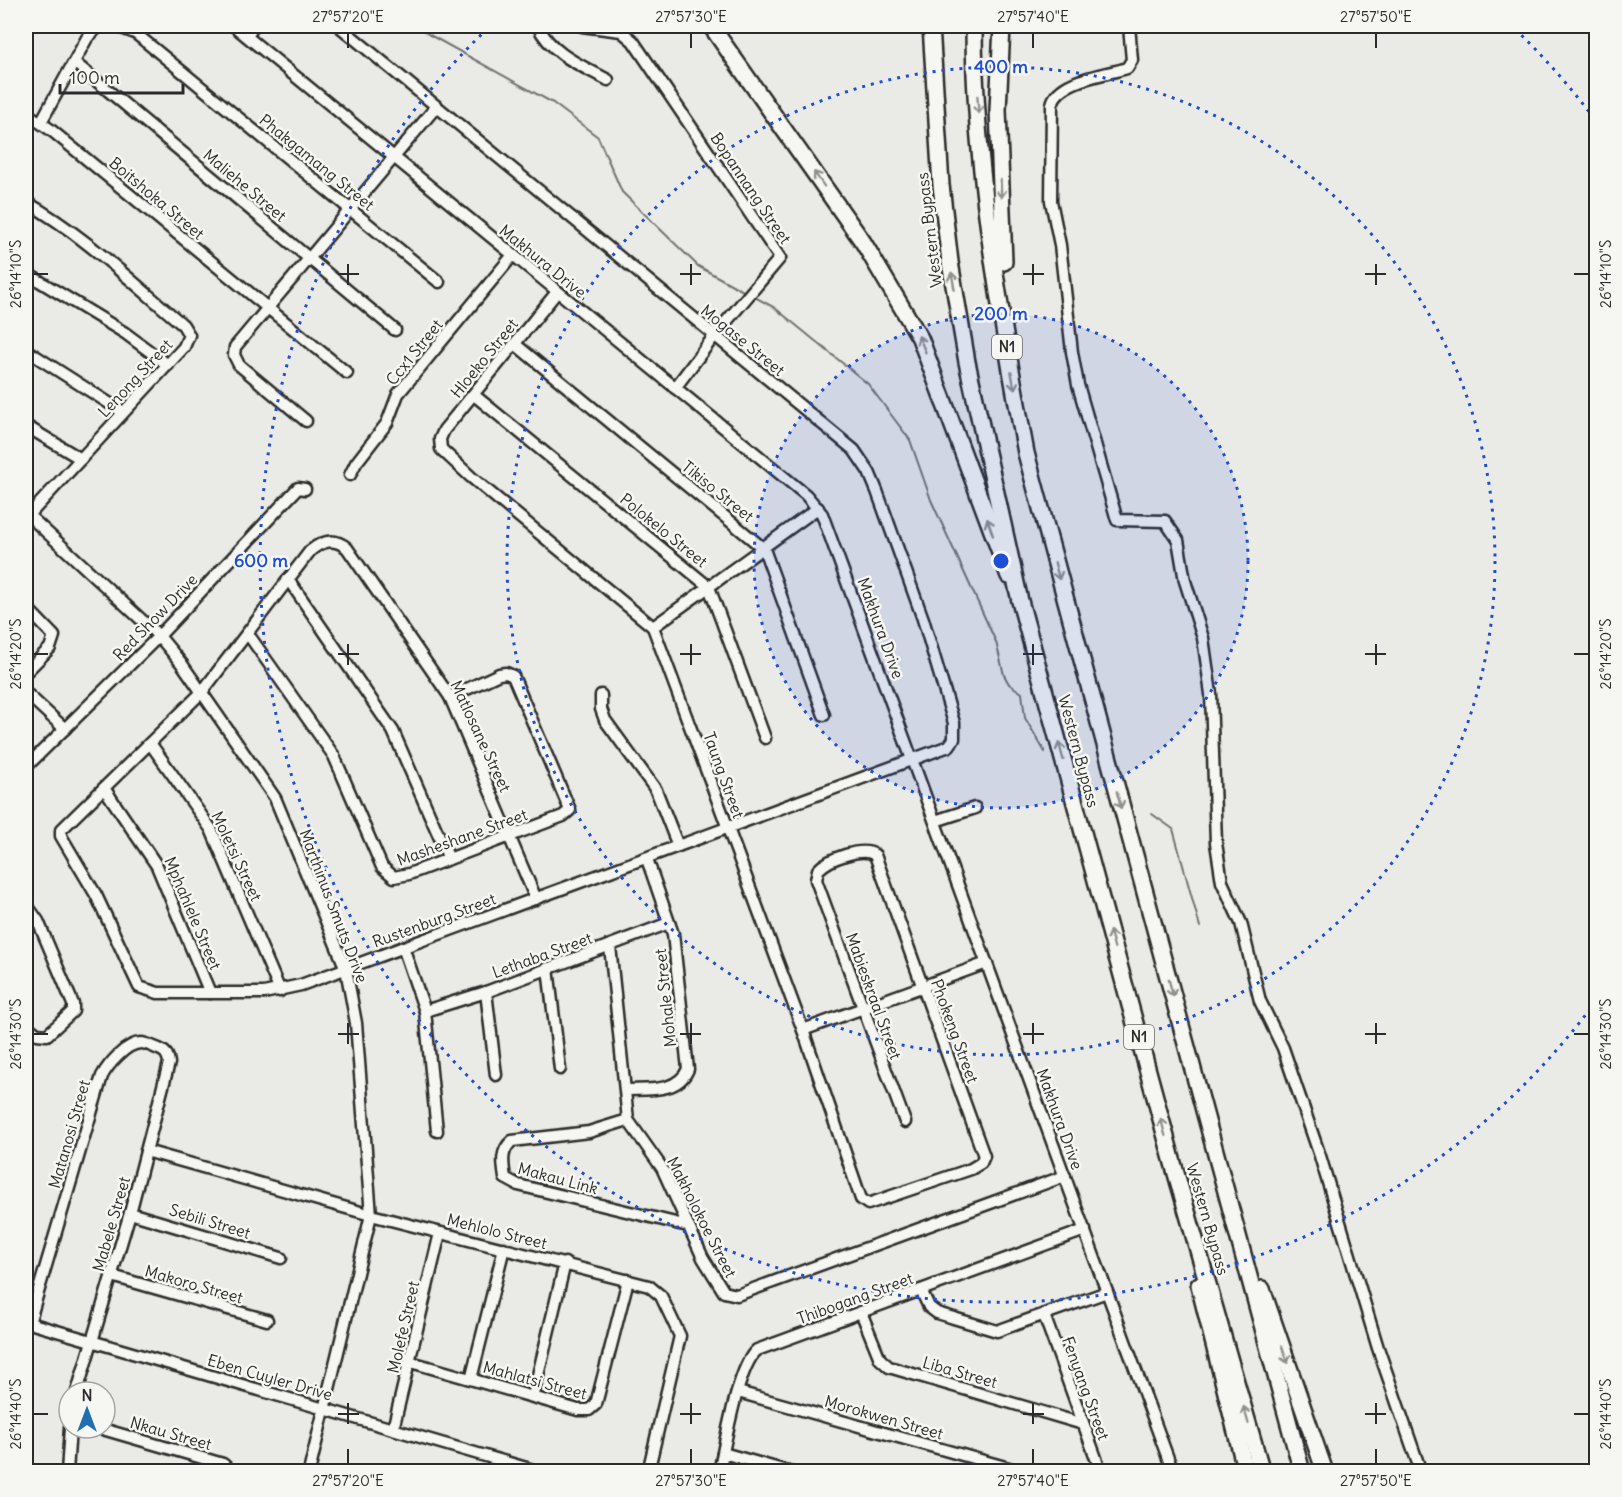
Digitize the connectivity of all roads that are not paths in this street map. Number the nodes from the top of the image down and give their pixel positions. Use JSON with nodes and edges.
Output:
{"nodes":[{"id":1,"x":99,"y":26,"type":"edge"},
{"id":2,"x":116,"y":26,"type":"edge"},
{"id":3,"x":234,"y":26,"type":"edge"},
{"id":4,"x":254,"y":26,"type":"edge"},
{"id":5,"x":339,"y":26,"type":"edge"},
{"id":6,"x":538,"y":26,"type":"edge"},
{"id":7,"x":582,"y":26,"type":"edge"},
{"id":8,"x":709,"y":26,"type":"edge"},
{"id":9,"x":931,"y":26,"type":"edge"},
{"id":10,"x":974,"y":26,"type":"edge"},
{"id":11,"x":1002,"y":26,"type":"edge"},
{"id":12,"x":1129,"y":26,"type":"edge"},
{"id":13,"x":247,"y":36,"type":"junction"},
{"id":14,"x":75,"y":63,"type":"junction"},
{"id":15,"x":608,"y":80,"type":"dead end"},
{"id":16,"x":436,"y":107,"type":"junction"},
{"id":17,"x":26,"y":113,"type":"edge"},
{"id":18,"x":41,"y":122,"type":"junction"},
{"id":19,"x":394,"y":158,"type":"junction"},
{"id":20,"x":26,"y":201,"type":"edge"},
{"id":21,"x":351,"y":209,"type":"junction"},
{"id":22,"x":513,"y":255,"type":"junction"},
{"id":23,"x":310,"y":258,"type":"junction"},
{"id":24,"x":26,"y":273,"type":"edge"},
{"id":25,"x":439,"y":282,"type":"dead end"},
{"id":26,"x":557,"y":292,"type":"junction"},
{"id":27,"x":267,"y":309,"type":"junction"},
{"id":28,"x":395,"y":330,"type":"dead end"},
{"id":29,"x":715,"y":336,"type":"junction"},
{"id":30,"x":515,"y":344,"type":"junction"},
{"id":31,"x":1006,"y":346,"type":"junction"},
{"id":32,"x":26,"y":350,"type":"edge"},
{"id":33,"x":168,"y":365,"type":"junction"},
{"id":34,"x":347,"y":373,"type":"dead end"},
{"id":35,"x":675,"y":388,"type":"junction"},
{"id":36,"x":474,"y":394,"type":"junction"},
{"id":37,"x":123,"y":412,"type":"junction"},
{"id":38,"x":306,"y":421,"type":"dead end"},
{"id":39,"x":26,"y":426,"type":"edge"},
{"id":40,"x":81,"y":459,"type":"junction"},
{"id":41,"x":350,"y":475,"type":"dead end"},
{"id":42,"x":304,"y":489,"type":"dead end"},
{"id":43,"x":818,"y":508,"type":"junction"},
{"id":44,"x":27,"y":514,"type":"edge"},
{"id":45,"x":336,"y":541,"type":"joint"},
{"id":46,"x":764,"y":549,"type":"junction"},
{"id":47,"x":288,"y":579,"type":"junction"},
{"id":48,"x":709,"y":587,"type":"junction"},
{"id":49,"x":1020,"y":601,"type":"junction"},
{"id":50,"x":26,"y":607,"type":"edge"},
{"id":51,"x":653,"y":627,"type":"junction"},
{"id":52,"x":248,"y":634,"type":"junction"},
{"id":53,"x":159,"y":636,"type":"junction"},
{"id":54,"x":26,"y":672,"type":"edge"},
{"id":55,"x":202,"y":692,"type":"junction"},
{"id":56,"x":26,"y":693,"type":"edge"},
{"id":57,"x":601,"y":694,"type":"dead end"},
{"id":58,"x":450,"y":697,"type":"junction"},
{"id":59,"x":824,"y":715,"type":"dead end"},
{"id":60,"x":65,"y":729,"type":"junction"},
{"id":61,"x":765,"y":738,"type":"dead end"},
{"id":62,"x":150,"y":743,"type":"junction"},
{"id":63,"x":913,"y":760,"type":"junction"},
{"id":64,"x":26,"y":767,"type":"edge"},
{"id":65,"x":104,"y":788,"type":"junction"},
{"id":66,"x":975,"y":808,"type":"dead end"},
{"id":67,"x":935,"y":821,"type":"junction"},
{"id":68,"x":728,"y":829,"type":"junction"},
{"id":69,"x":509,"y":837,"type":"junction"},
{"id":70,"x":678,"y":846,"type":"junction"},
{"id":71,"x":449,"y":859,"type":"junction"},
{"id":72,"x":647,"y":859,"type":"junction"},
{"id":73,"x":816,"y":880,"type":"joint"},
{"id":74,"x":536,"y":899,"type":"junction"},
{"id":75,"x":26,"y":904,"type":"edge"},
{"id":76,"x":669,"y":923,"type":"junction"},
{"id":77,"x":610,"y":946,"type":"junction"},
{"id":78,"x":403,"y":947,"type":"junction"},
{"id":79,"x":987,"y":963,"type":"junction"},
{"id":80,"x":548,"y":968,"type":"junction"},
{"id":81,"x":346,"y":969,"type":"junction"},
{"id":82,"x":923,"y":987,"type":"junction"},
{"id":83,"x":280,"y":991,"type":"junction"},
{"id":84,"x":486,"y":992,"type":"junction"},
{"id":85,"x":210,"y":993,"type":"junction"},
{"id":86,"x":862,"y":1009,"type":"junction"},
{"id":87,"x":425,"y":1011,"type":"junction"},
{"id":88,"x":26,"y":1024,"type":"edge"},
{"id":89,"x":803,"y":1030,"type":"junction"},
{"id":90,"x":169,"y":1063,"type":"joint"},
{"id":91,"x":560,"y":1069,"type":"dead end"},
{"id":92,"x":496,"y":1076,"type":"dead end"},
{"id":93,"x":626,"y":1090,"type":"junction"},
{"id":94,"x":628,"y":1120,"type":"junction"},
{"id":95,"x":905,"y":1122,"type":"dead end"},
{"id":96,"x":437,"y":1131,"type":"dead end"},
{"id":97,"x":146,"y":1151,"type":"junction"},
{"id":98,"x":1219,"y":1161,"type":"junction"},
{"id":99,"x":1173,"y":1163,"type":"junction"},
{"id":100,"x":1065,"y":1176,"type":"junction"},
{"id":101,"x":861,"y":1199,"type":"joint"},
{"id":102,"x":130,"y":1213,"type":"junction"},
{"id":103,"x":371,"y":1215,"type":"junction"},
{"id":104,"x":688,"y":1226,"type":"junction"},
{"id":105,"x":1085,"y":1230,"type":"junction"},
{"id":106,"x":440,"y":1233,"type":"junction"},
{"id":107,"x":504,"y":1248,"type":"junction"},
{"id":108,"x":281,"y":1258,"type":"dead end"},
{"id":109,"x":565,"y":1263,"type":"junction"},
{"id":110,"x":112,"y":1276,"type":"junction"},
{"id":111,"x":628,"y":1280,"type":"junction"},
{"id":112,"x":921,"y":1290,"type":"junction"},
{"id":113,"x":1107,"y":1292,"type":"junction"},
{"id":114,"x":861,"y":1312,"type":"junction"},
{"id":115,"x":1044,"y":1315,"type":"junction"},
{"id":116,"x":267,"y":1320,"type":"dead end"},
{"id":117,"x":27,"y":1322,"type":"edge"},
{"id":118,"x":91,"y":1341,"type":"junction"},
{"id":119,"x":411,"y":1362,"type":"junction"},
{"id":120,"x":471,"y":1379,"type":"junction"},
{"id":121,"x":80,"y":1380,"type":"edge"},
{"id":122,"x":738,"y":1392,"type":"junction"},
{"id":123,"x":533,"y":1396,"type":"junction"},
{"id":124,"x":325,"y":1408,"type":"junction"},
{"id":125,"x":1083,"y":1424,"type":"junction"},
{"id":126,"x":393,"y":1429,"type":"junction"},
{"id":127,"x":117,"y":1433,"type":"edge"},
{"id":128,"x":69,"y":1440,"type":"edge"},
{"id":129,"x":723,"y":1453,"type":"junction"},
{"id":130,"x":68,"y":1472,"type":"edge"},
{"id":131,"x":232,"y":1472,"type":"edge"},
{"id":132,"x":309,"y":1472,"type":"edge"},
{"id":133,"x":540,"y":1472,"type":"edge"},
{"id":134,"x":648,"y":1472,"type":"edge"},
{"id":135,"x":719,"y":1472,"type":"edge"},
{"id":136,"x":790,"y":1472,"type":"edge"},
{"id":137,"x":1023,"y":1472,"type":"edge"},
{"id":138,"x":1101,"y":1472,"type":"edge"},
{"id":139,"x":1173,"y":1472,"type":"edge"},
{"id":140,"x":1246,"y":1472,"type":"edge"},
{"id":141,"x":1262,"y":1472,"type":"edge"},
{"id":142,"x":1302,"y":1472,"type":"edge"},
{"id":143,"x":1326,"y":1472,"type":"edge"},
{"id":144,"x":1421,"y":1472,"type":"edge"}],
"edges":[{"from":1,"to":14,"type":"street"},
{"from":2,"to":21,"type":"street","name":"Phakgamang Street"},
{"from":3,"to":13,"type":"street","name":"Makhura Drive"},
{"from":4,"to":13,"type":"street"},
{"from":5,"to":16,"type":"street","name":"Mogase Street"},
{"from":6,"to":15,"type":"street"},
{"from":7,"to":29,"type":"street","name":"Bopannang Street"},
{"from":49,"to":8,"type":"highway","one_way":true},
{"from":49,"to":9,"type":"highway","name":"Western Bypass","number":"N1","one_way":true},
{"from":10,"to":31,"type":"highway","name":"Western Bypass","number":"N1","one_way":true},
{"from":11,"to":31,"type":"highway","one_way":true},
{"from":12,"to":144,"type":"street"},
{"from":13,"to":19,"type":"street","name":"Makhura Drive"},
{"from":14,"to":18,"type":"street"},
{"from":14,"to":23,"type":"street","name":"Maliehe Street"},
{"from":16,"to":19,"type":"street"},
{"from":16,"to":29,"type":"street","name":"Mogase Street"},
{"from":17,"to":18,"type":"street","name":"Boitshoka Street"},
{"from":18,"to":27,"type":"street","name":"Boitshoka Street"},
{"from":19,"to":21,"type":"street"},
{"from":19,"to":22,"type":"street","name":"Makhura Drive"},
{"from":20,"to":33,"type":"street","name":"Lenong Street"},
{"from":21,"to":23,"type":"street"},
{"from":21,"to":25,"type":"street","name":"Phakgamang Street"},
{"from":22,"to":26,"type":"street","name":"Makhura Drive"},
{"from":22,"to":41,"type":"street","name":"Ccx1 Street"},
{"from":23,"to":27,"type":"street"},
{"from":23,"to":28,"type":"street","name":"Maliehe Street"},
{"from":24,"to":33,"type":"street"},
{"from":26,"to":30,"type":"street","name":"Hloeko Street"},
{"from":26,"to":35,"type":"street","name":"Makhura Drive"},
{"from":27,"to":34,"type":"street","name":"Boitshoka Street"},
{"from":27,"to":38,"type":"street"},
{"from":29,"to":35,"type":"street","name":"Bopannang Street"},
{"from":29,"to":63,"type":"street","name":"Mogase Street"},
{"from":30,"to":36,"type":"street","name":"Hloeko Street"},
{"from":30,"to":46,"type":"street","name":"Tikiso Street"},
{"from":31,"to":98,"type":"highway","name":"Western Bypass","number":"N1","one_way":true},
{"from":32,"to":37,"type":"street"},
{"from":33,"to":37,"type":"street","name":"Lenong Street"},
{"from":35,"to":43,"type":"street","name":"Makhura Drive"},
{"from":36,"to":48,"type":"street","name":"Polokelo Street"},
{"from":36,"to":51,"type":"street","name":"Hloeko Street"},
{"from":37,"to":40,"type":"street","name":"Lenong Street"},
{"from":39,"to":40,"type":"street"},
{"from":40,"to":44,"type":"street","name":"Lenong Street"},
{"from":42,"to":53,"type":"street","name":"Red Show Drive"},
{"from":43,"to":46,"type":"street"},
{"from":43,"to":63,"type":"street","name":"Makhura Drive"},
{"from":44,"to":53,"type":"street","name":"Marthinus Smuts Drive"},
{"from":45,"to":47,"type":"street","name":"Rustenburg Street"},
{"from":45,"to":58,"type":"street","name":"Matlosane Street"},
{"from":46,"to":48,"type":"street"},
{"from":46,"to":59,"type":"street"},
{"from":47,"to":52,"type":"street","name":"Rustenburg Street"},
{"from":47,"to":71,"type":"street"},
{"from":48,"to":51,"type":"street"},
{"from":48,"to":61,"type":"street","name":"Polokelo Street"},
{"from":99,"to":49,"type":"highway","name":"Western Bypass","number":"N1","one_way":true},
{"from":50,"to":54,"type":"street"},
{"from":51,"to":68,"type":"street","name":"Taung Street"},
{"from":52,"to":55,"type":"street","name":"Rustenburg Street"},
{"from":52,"to":71,"type":"street","name":"Masheshane Street"},
{"from":53,"to":55,"type":"street","name":"Marthinus Smuts Drive"},
{"from":53,"to":60,"type":"street","name":"Red Show Drive"},
{"from":55,"to":62,"type":"street","name":"Rustenburg Street"},
{"from":55,"to":81,"type":"street","name":"Marthinus Smuts Drive"},
{"from":56,"to":60,"type":"street"},
{"from":57,"to":70,"type":"street"},
{"from":58,"to":69,"type":"street","name":"Matlosane Street"},
{"from":58,"to":69,"type":"street","name":"Masheshane Street"},
{"from":60,"to":64,"type":"street","name":"Red Show Drive"},
{"from":62,"to":65,"type":"street","name":"Rustenburg Street"},
{"from":62,"to":83,"type":"street","name":"Moletsi Street"},
{"from":63,"to":67,"type":"street","name":"Makhura Drive"},
{"from":63,"to":68,"type":"street","name":"Rustenburg Street"},
{"from":65,"to":85,"type":"street","name":"Mphahlele Street"},
{"from":65,"to":85,"type":"street","name":"Rustenburg Street"},
{"from":66,"to":67,"type":"street"},
{"from":67,"to":79,"type":"street","name":"Makhura Drive"},
{"from":68,"to":70,"type":"street","name":"Rustenburg Street"},
{"from":68,"to":89,"type":"street","name":"Taung Street"},
{"from":69,"to":71,"type":"street","name":"Masheshane Street"},
{"from":69,"to":74,"type":"street","name":"Matlosane Street"},
{"from":70,"to":72,"type":"street","name":"Rustenburg Street"},
{"from":72,"to":74,"type":"street","name":"Rustenburg Street"},
{"from":72,"to":76,"type":"street","name":"Mohale Street"},
{"from":73,"to":82,"type":"street","name":"Phokeng Street"},
{"from":73,"to":86,"type":"street","name":"Mabieskraal Street"},
{"from":74,"to":78,"type":"street","name":"Rustenburg Street"},
{"from":75,"to":88,"type":"street"},
{"from":76,"to":77,"type":"street","name":"Lethaba Street"},
{"from":76,"to":93,"type":"street","name":"Mohale Street"},
{"from":77,"to":80,"type":"street","name":"Lethaba Street"},
{"from":77,"to":93,"type":"street"},
{"from":78,"to":81,"type":"street","name":"Rustenburg Street"},
{"from":78,"to":87,"type":"street"},
{"from":79,"to":82,"type":"street"},
{"from":79,"to":100,"type":"street","name":"Makhura Drive"},
{"from":80,"to":84,"type":"street","name":"Lethaba Street"},
{"from":80,"to":91,"type":"street"},
{"from":81,"to":83,"type":"street","name":"Rustenburg Street"},
{"from":81,"to":103,"type":"street","name":"Marthinus Smuts Drive"},
{"from":82,"to":86,"type":"street"},
{"from":82,"to":101,"type":"street","name":"Phokeng Street"},
{"from":83,"to":85,"type":"street","name":"Rustenburg Street"},
{"from":84,"to":87,"type":"street","name":"Lethaba Street"},
{"from":84,"to":92,"type":"street"},
{"from":86,"to":89,"type":"street"},
{"from":86,"to":95,"type":"street","name":"Mabieskraal Street"},
{"from":87,"to":96,"type":"street"},
{"from":89,"to":101,"type":"street","name":"Taung Street"},
{"from":90,"to":97,"type":"street","name":"Mabele Street"},
{"from":90,"to":117,"type":"street","name":"Matanosi Street"},
{"from":93,"to":94,"type":"street"},
{"from":94,"to":104,"type":"street","name":"Makholokoe Street"},
{"from":94,"to":104,"type":"street","name":"Makau Link"},
{"from":97,"to":102,"type":"street","name":"Mabele Street"},
{"from":97,"to":103,"type":"street","name":"Mehlolo Street"},
{"from":98,"to":142,"type":"highway","name":"Western Bypass","number":"N1"},
{"from":98,"to":143,"type":"highway","one_way":true},
{"from":99,"to":140,"type":"highway"},
{"from":141,"to":99,"type":"highway","name":"Western Bypass","number":"N1","one_way":true},
{"from":100,"to":104,"type":"street","name":"Makholokoe Street"},
{"from":100,"to":105,"type":"street","name":"Makhura Drive"},
{"from":102,"to":108,"type":"street","name":"Sebili Street"},
{"from":102,"to":110,"type":"street","name":"Mabele Street"},
{"from":103,"to":106,"type":"street","name":"Mehlolo Street"},
{"from":103,"to":124,"type":"street","name":"Marthinus Smuts Drive"},
{"from":105,"to":112,"type":"street","name":"Thibogang Street"},
{"from":105,"to":113,"type":"street","name":"Makhura Drive"},
{"from":106,"to":107,"type":"street","name":"Mehlolo Street"},
{"from":106,"to":119,"type":"street","name":"Molefe Street"},
{"from":107,"to":109,"type":"street","name":"Mehlolo Street"},
{"from":107,"to":120,"type":"street"},
{"from":109,"to":111,"type":"street","name":"Mehlolo Street"},
{"from":109,"to":123,"type":"street"},
{"from":110,"to":116,"type":"street","name":"Makoro Street"},
{"from":110,"to":118,"type":"street","name":"Mabele Street"},
{"from":111,"to":123,"type":"street","name":"Mahlatsi Street"},
{"from":111,"to":134,"type":"street","name":"Mehlolo Street"},
{"from":112,"to":114,"type":"street","name":"Thibogang Street"},
{"from":112,"to":115,"type":"street"},
{"from":113,"to":115,"type":"street"},
{"from":113,"to":139,"type":"street","name":"Makhura Drive"},
{"from":114,"to":122,"type":"street","name":"Thibogang Street"},
{"from":114,"to":125,"type":"street","name":"Liba Street"},
{"from":115,"to":125,"type":"street","name":"Fenyang Street"},
{"from":117,"to":118,"type":"street","name":"Eben Cuyler Drive"},
{"from":118,"to":121,"type":"street","name":"Mabele Street"},
{"from":118,"to":124,"type":"street","name":"Eben Cuyler Drive"},
{"from":119,"to":120,"type":"street","name":"Mahlatsi Street"},
{"from":119,"to":126,"type":"street","name":"Molefe Street"},
{"from":120,"to":123,"type":"street","name":"Mahlatsi Street"},
{"from":122,"to":129,"type":"street","name":"Thibogang Street"},
{"from":122,"to":137,"type":"street","name":"Morokwen Street"},
{"from":124,"to":126,"type":"street","name":"Eben Cuyler Drive"},
{"from":124,"to":132,"type":"street","name":"Marthinus Smuts Drive"},
{"from":125,"to":138,"type":"street","name":"Fenyang Street"},
{"from":126,"to":133,"type":"street","name":"Eben Cuyler Drive"},
{"from":127,"to":131,"type":"street","name":"Nkau Street"},
{"from":128,"to":130,"type":"street"},
{"from":129,"to":135,"type":"street","name":"Thibogang Street"},
{"from":129,"to":136,"type":"street"}]}
